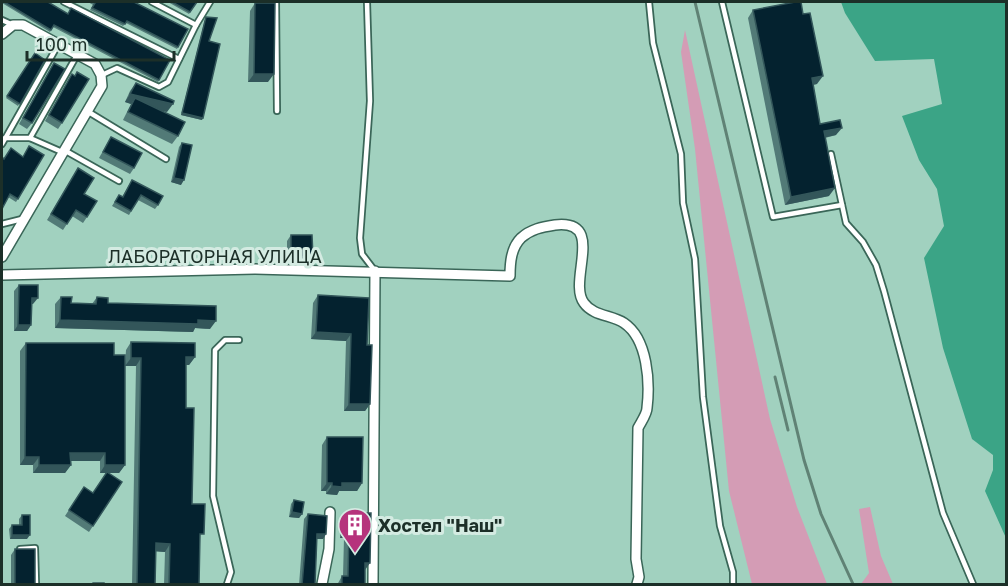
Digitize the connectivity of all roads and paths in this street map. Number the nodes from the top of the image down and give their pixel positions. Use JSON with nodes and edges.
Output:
{"nodes":[{"id":1,"x":64,"y":2,"type":"edge"},
{"id":2,"x":152,"y":2,"type":"edge"},
{"id":3,"x":210,"y":2,"type":"edge"},
{"id":4,"x":276,"y":2,"type":"edge"},
{"id":5,"x":367,"y":2,"type":"edge"},
{"id":6,"x":649,"y":2,"type":"edge"},
{"id":7,"x":722,"y":2,"type":"edge"},
{"id":8,"x":2,"y":20,"type":"edge"},
{"id":9,"x":13,"y":25,"type":"junction"},
{"id":10,"x":196,"y":25,"type":"junction"},
{"id":11,"x":2,"y":34,"type":"edge"},
{"id":12,"x":58,"y":45,"type":"junction"},
{"id":13,"x":77,"y":55,"type":"junction"},
{"id":14,"x":179,"y":59,"type":"junction"},
{"id":15,"x":101,"y":75,"type":"junction"},
{"id":16,"x":87,"y":111,"type":"junction"},
{"id":17,"x":277,"y":111,"type":"dead end"},
{"id":18,"x":5,"y":138,"type":"junction"},
{"id":19,"x":30,"y":138,"type":"junction"},
{"id":20,"x":2,"y":144,"type":"edge"},
{"id":21,"x":64,"y":151,"type":"junction"},
{"id":22,"x":831,"y":154,"type":"edge"},
{"id":23,"x":166,"y":159,"type":"dead end"},
{"id":24,"x":119,"y":181,"type":"dead end"},
{"id":25,"x":842,"y":205,"type":"junction"},
{"id":26,"x":24,"y":219,"type":"junction"},
{"id":27,"x":2,"y":224,"type":"edge"},
{"id":28,"x":2,"y":257,"type":"edge"},
{"id":29,"x":375,"y":271,"type":"junction"},
{"id":30,"x":2,"y":275,"type":"edge"},
{"id":31,"x":239,"y":340,"type":"dead end"},
{"id":32,"x":330,"y":512,"type":"dead end"},
{"id":33,"x":20,"y":549,"type":"edge"},
{"id":34,"x":36,"y":585,"type":"edge"},
{"id":35,"x":227,"y":585,"type":"edge"},
{"id":36,"x":322,"y":585,"type":"edge"},
{"id":37,"x":373,"y":585,"type":"edge"},
{"id":38,"x":637,"y":585,"type":"edge"},
{"id":39,"x":733,"y":585,"type":"edge"},
{"id":40,"x":973,"y":585,"type":"edge"}],
"edges":[{"from":1,"to":14,"type":"lane"},
{"from":2,"to":10,"type":"lane"},
{"from":3,"to":10,"type":"lane"},
{"from":4,"to":17,"type":"lane"},
{"from":5,"to":29,"type":"lane"},
{"from":6,"to":39,"type":"lane"},
{"from":7,"to":25,"type":"lane"},
{"from":8,"to":9,"type":"lane"},
{"from":9,"to":11,"type":"street"},
{"from":9,"to":12,"type":"street"},
{"from":10,"to":14,"type":"lane"},
{"from":12,"to":13,"type":"street"},
{"from":12,"to":18,"type":"lane"},
{"from":13,"to":15,"type":"street"},
{"from":13,"to":19,"type":"lane"},
{"from":14,"to":15,"type":"lane"},
{"from":15,"to":16,"type":"street"},
{"from":16,"to":21,"type":"street"},
{"from":16,"to":23,"type":"lane"},
{"from":18,"to":19,"type":"lane"},
{"from":18,"to":20,"type":"lane"},
{"from":19,"to":21,"type":"lane"},
{"from":21,"to":24,"type":"lane"},
{"from":21,"to":26,"type":"street"},
{"from":22,"to":25,"type":"lane"},
{"from":25,"to":40,"type":"lane"},
{"from":26,"to":27,"type":"lane"},
{"from":26,"to":28,"type":"street"},
{"from":29,"to":30,"type":"street","name":"ЛАБОРАТОРНАЯ УЛИЦА"},
{"from":29,"to":37,"type":"street"},
{"from":29,"to":38,"type":"street","name":"ЛАБОРАТОРНАЯ УЛИЦА"},
{"from":31,"to":35,"type":"lane"},
{"from":32,"to":36,"type":"street"},
{"from":33,"to":34,"type":"lane"}]}
